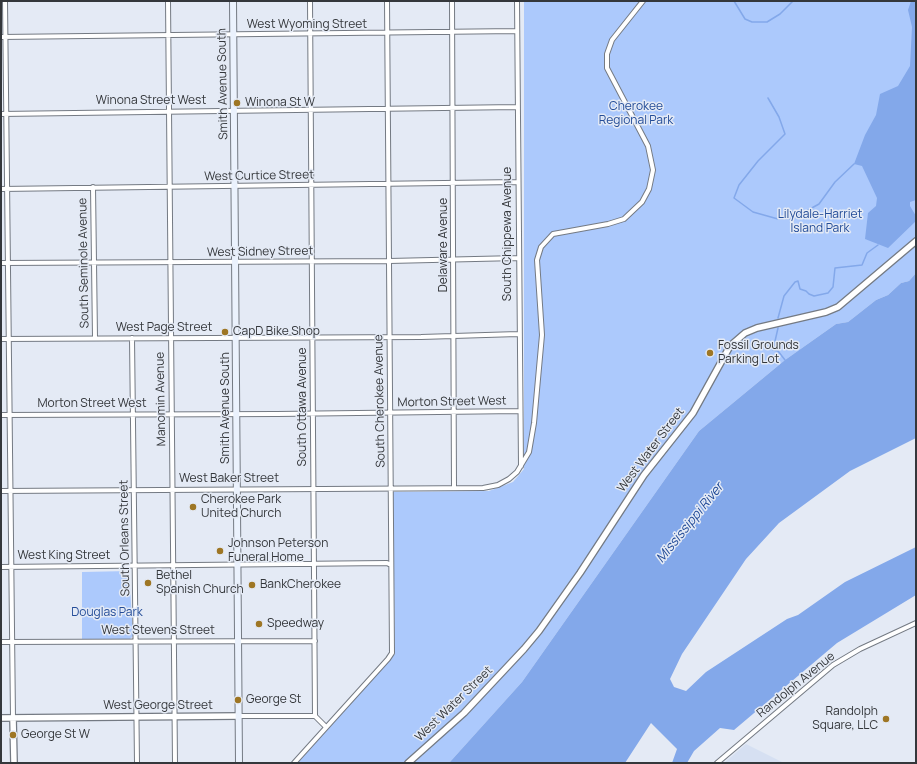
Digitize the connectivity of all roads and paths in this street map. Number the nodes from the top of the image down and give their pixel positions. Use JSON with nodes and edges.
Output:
{"nodes":[{"id":1,"x":5,"y":1,"type":"edge"},
{"id":2,"x":168,"y":1,"type":"edge"},
{"id":3,"x":234,"y":1,"type":"edge"},
{"id":4,"x":310,"y":1,"type":"edge"},
{"id":5,"x":386,"y":1,"type":"edge"},
{"id":6,"x":452,"y":1,"type":"edge"},
{"id":7,"x":517,"y":1,"type":"edge"},
{"id":8,"x":643,"y":1,"type":"edge"},
{"id":9,"x":517,"y":31,"type":"junction"},
{"id":10,"x":453,"y":33,"type":"junction"},
{"id":11,"x":310,"y":34,"type":"junction"},
{"id":12,"x":387,"y":34,"type":"junction"},
{"id":13,"x":168,"y":35,"type":"junction"},
{"id":14,"x":233,"y":35,"type":"junction"},
{"id":15,"x":4,"y":37,"type":"edge"},
{"id":16,"x":517,"y":107,"type":"junction"},
{"id":17,"x":453,"y":108,"type":"junction"},
{"id":18,"x":388,"y":109,"type":"junction"},
{"id":19,"x":311,"y":110,"type":"junction"},
{"id":20,"x":168,"y":111,"type":"junction"},
{"id":21,"x":234,"y":111,"type":"junction"},
{"id":22,"x":1,"y":114,"type":"edge"},
{"id":23,"x":7,"y":114,"type":"junction"},
{"id":24,"x":518,"y":182,"type":"junction"},
{"id":25,"x":454,"y":184,"type":"junction"},
{"id":26,"x":311,"y":185,"type":"junction"},
{"id":27,"x":388,"y":185,"type":"junction"},
{"id":28,"x":235,"y":186,"type":"junction"},
{"id":29,"x":93,"y":187,"type":"junction"},
{"id":30,"x":169,"y":187,"type":"junction"},
{"id":31,"x":1,"y":189,"type":"edge"},
{"id":32,"x":8,"y":189,"type":"junction"},
{"id":33,"x":916,"y":241,"type":"edge"},
{"id":34,"x":518,"y":258,"type":"junction"},
{"id":35,"x":454,"y":260,"type":"junction"},
{"id":36,"x":312,"y":261,"type":"junction"},
{"id":37,"x":389,"y":261,"type":"junction"},
{"id":38,"x":170,"y":262,"type":"junction"},
{"id":39,"x":236,"y":262,"type":"junction"},
{"id":40,"x":1,"y":263,"type":"edge"},
{"id":41,"x":7,"y":263,"type":"junction"},
{"id":42,"x":94,"y":263,"type":"junction"},
{"id":43,"x":518,"y":334,"type":"junction"},
{"id":44,"x":454,"y":336,"type":"junction"},
{"id":45,"x":312,"y":337,"type":"junction"},
{"id":46,"x":389,"y":337,"type":"junction"},
{"id":47,"x":95,"y":338,"type":"junction"},
{"id":48,"x":132,"y":338,"type":"junction"},
{"id":49,"x":170,"y":338,"type":"junction"},
{"id":50,"x":236,"y":338,"type":"junction"},
{"id":51,"x":1,"y":339,"type":"edge"},
{"id":52,"x":8,"y":339,"type":"junction"},
{"id":53,"x":519,"y":410,"type":"junction"},
{"id":54,"x":454,"y":412,"type":"junction"},
{"id":55,"x":313,"y":413,"type":"junction"},
{"id":56,"x":390,"y":413,"type":"junction"},
{"id":57,"x":133,"y":414,"type":"junction"},
{"id":58,"x":171,"y":414,"type":"junction"},
{"id":59,"x":237,"y":414,"type":"junction"},
{"id":60,"x":1,"y":415,"type":"edge"},
{"id":61,"x":9,"y":415,"type":"junction"},
{"id":62,"x":521,"y":466,"type":"junction"},
{"id":63,"x":391,"y":488,"type":"junction"},
{"id":64,"x":454,"y":488,"type":"junction"},
{"id":65,"x":134,"y":489,"type":"junction"},
{"id":66,"x":172,"y":489,"type":"junction"},
{"id":67,"x":237,"y":489,"type":"junction"},
{"id":68,"x":314,"y":489,"type":"junction"},
{"id":69,"x":1,"y":491,"type":"edge"},
{"id":70,"x":10,"y":491,"type":"junction"},
{"id":71,"x":173,"y":565,"type":"junction"},
{"id":72,"x":314,"y":565,"type":"junction"},
{"id":73,"x":391,"y":565,"type":"junction"},
{"id":74,"x":135,"y":566,"type":"junction"},
{"id":75,"x":238,"y":566,"type":"junction"},
{"id":76,"x":1,"y":567,"type":"edge"},
{"id":77,"x":12,"y":567,"type":"junction"},
{"id":78,"x":916,"y":624,"type":"edge"},
{"id":79,"x":239,"y":640,"type":"junction"},
{"id":80,"x":174,"y":641,"type":"junction"},
{"id":81,"x":315,"y":641,"type":"junction"},
{"id":82,"x":1,"y":642,"type":"edge"},
{"id":83,"x":12,"y":642,"type":"junction"},
{"id":84,"x":136,"y":642,"type":"junction"},
{"id":85,"x":239,"y":716,"type":"junction"},
{"id":86,"x":315,"y":716,"type":"junction"},
{"id":87,"x":1,"y":718,"type":"edge"},
{"id":88,"x":13,"y":718,"type":"junction"},
{"id":89,"x":137,"y":718,"type":"junction"},
{"id":90,"x":175,"y":718,"type":"junction"},
{"id":91,"x":326,"y":727,"type":"junction"},
{"id":92,"x":240,"y":743,"type":"junction"},
{"id":93,"x":14,"y":763,"type":"edge"},
{"id":94,"x":137,"y":763,"type":"edge"},
{"id":95,"x":175,"y":763,"type":"edge"},
{"id":96,"x":239,"y":763,"type":"edge"},
{"id":97,"x":243,"y":763,"type":"edge"},
{"id":98,"x":294,"y":763,"type":"edge"},
{"id":99,"x":408,"y":763,"type":"edge"},
{"id":100,"x":717,"y":763,"type":"edge"}],
"edges":[{"from":1,"to":15,"type":"street"},
{"from":2,"to":13,"type":"street","name":"Manomin Avenue"},
{"from":3,"to":14,"type":"main road","name":"Smith Avenue South"},
{"from":4,"to":11,"type":"street","name":"South Ottawa Avenue"},
{"from":5,"to":12,"type":"street","name":"South Cherokee Avenue"},
{"from":6,"to":10,"type":"street","name":"Delaware Avenue"},
{"from":7,"to":9,"type":"street","name":"South Chippewa Avenue"},
{"from":8,"to":62,"type":"street","name":"West Baker Street"},
{"from":9,"to":10,"type":"street","name":"West Wyoming Street"},
{"from":9,"to":16,"type":"street","name":"South Chippewa Avenue"},
{"from":10,"to":12,"type":"street","name":"West Wyoming Street"},
{"from":10,"to":17,"type":"street","name":"Delaware Avenue"},
{"from":11,"to":12,"type":"street","name":"West Wyoming Street"},
{"from":11,"to":14,"type":"street","name":"West Wyoming Street"},
{"from":11,"to":19,"type":"street","name":"South Ottawa Avenue"},
{"from":12,"to":18,"type":"street","name":"South Cherokee Avenue"},
{"from":13,"to":14,"type":"street","name":"West Wyoming Street"},
{"from":13,"to":15,"type":"street","name":"West Wyoming Street"},
{"from":13,"to":20,"type":"street","name":"Manomin Avenue"},
{"from":14,"to":21,"type":"main road","name":"Smith Avenue South"},
{"from":15,"to":23,"type":"street"},
{"from":16,"to":17,"type":"street","name":"Winona Street West"},
{"from":16,"to":24,"type":"street","name":"South Chippewa Avenue"},
{"from":17,"to":18,"type":"street","name":"Winona Street West"},
{"from":17,"to":25,"type":"street","name":"Delaware Avenue"},
{"from":18,"to":19,"type":"street","name":"Winona Street West"},
{"from":18,"to":27,"type":"street","name":"South Cherokee Avenue"},
{"from":19,"to":21,"type":"street","name":"Winona Street West"},
{"from":19,"to":26,"type":"street","name":"South Ottawa Avenue"},
{"from":20,"to":21,"type":"street","name":"Winona Street West"},
{"from":20,"to":23,"type":"street","name":"Winona Street West"},
{"from":20,"to":30,"type":"street","name":"Manomin Avenue"},
{"from":21,"to":28,"type":"main road","name":"Smith Avenue South"},
{"from":22,"to":23,"type":"street","name":"Winona Street West"},
{"from":23,"to":32,"type":"street"},
{"from":24,"to":25,"type":"street","name":"West Curtice Street"},
{"from":24,"to":34,"type":"street","name":"South Chippewa Avenue"},
{"from":25,"to":27,"type":"street","name":"West Curtice Street"},
{"from":25,"to":35,"type":"street","name":"Delaware Avenue"},
{"from":26,"to":27,"type":"street","name":"West Curtice Street"},
{"from":26,"to":28,"type":"street","name":"West Curtice Street"},
{"from":26,"to":36,"type":"street","name":"South Ottawa Avenue"},
{"from":27,"to":37,"type":"street","name":"South Cherokee Avenue"},
{"from":28,"to":30,"type":"street","name":"West Curtice Street"},
{"from":28,"to":39,"type":"main road","name":"Smith Avenue South"},
{"from":29,"to":30,"type":"street","name":"West Curtice Street"},
{"from":29,"to":32,"type":"street","name":"West Curtice Street"},
{"from":29,"to":42,"type":"street","name":"South Seminole Avenue"},
{"from":30,"to":38,"type":"street","name":"Manomin Avenue"},
{"from":31,"to":32,"type":"street","name":"West Curtice Street"},
{"from":32,"to":41,"type":"street"},
{"from":33,"to":99,"type":"street","name":"West Water Street"},
{"from":34,"to":35,"type":"street","name":"West Sidney Street"},
{"from":34,"to":43,"type":"street","name":"South Chippewa Avenue"},
{"from":35,"to":37,"type":"street","name":"West Sidney Street"},
{"from":35,"to":44,"type":"street","name":"Delaware Avenue"},
{"from":36,"to":37,"type":"street","name":"West Sidney Street"},
{"from":36,"to":39,"type":"street","name":"West Sidney Street"},
{"from":36,"to":45,"type":"street","name":"South Ottawa Avenue"},
{"from":37,"to":46,"type":"street","name":"South Cherokee Avenue"},
{"from":38,"to":39,"type":"street","name":"West Sidney Street"},
{"from":38,"to":42,"type":"street","name":"West Sidney Street"},
{"from":38,"to":49,"type":"street","name":"Manomin Avenue"},
{"from":39,"to":50,"type":"main road","name":"Smith Avenue South"},
{"from":40,"to":41,"type":"street","name":"West Sidney Street"},
{"from":41,"to":42,"type":"street","name":"West Sidney Street"},
{"from":41,"to":52,"type":"street"},
{"from":42,"to":47,"type":"street","name":"South Seminole Avenue"},
{"from":43,"to":44,"type":"street","name":"West Page Street"},
{"from":43,"to":53,"type":"street","name":"South Chippewa Avenue"},
{"from":44,"to":46,"type":"street","name":"West Page Street"},
{"from":44,"to":54,"type":"street","name":"Delaware Avenue"},
{"from":45,"to":46,"type":"street","name":"West Page Street"},
{"from":45,"to":50,"type":"street","name":"West Page Street"},
{"from":45,"to":55,"type":"street","name":"South Ottawa Avenue"},
{"from":46,"to":56,"type":"street","name":"South Cherokee Avenue"},
{"from":47,"to":48,"type":"street","name":"West Page Street"},
{"from":47,"to":52,"type":"street","name":"West Page Street"},
{"from":48,"to":49,"type":"street","name":"West Page Street"},
{"from":48,"to":57,"type":"street","name":"South Orleans Street"},
{"from":49,"to":50,"type":"street","name":"West Page Street"},
{"from":49,"to":58,"type":"street","name":"Manomin Avenue"},
{"from":50,"to":59,"type":"main road","name":"Smith Avenue South"},
{"from":51,"to":52,"type":"street","name":"West Page Street"},
{"from":52,"to":61,"type":"street"},
{"from":53,"to":54,"type":"street","name":"Morton Street West"},
{"from":53,"to":62,"type":"street","name":"South Chippewa Avenue"},
{"from":54,"to":56,"type":"street","name":"Morton Street West"},
{"from":54,"to":64,"type":"street","name":"Delaware Avenue"},
{"from":55,"to":56,"type":"street","name":"Morton Street West"},
{"from":55,"to":59,"type":"street","name":"Morton Street West"},
{"from":55,"to":68,"type":"street","name":"South Ottawa Avenue"},
{"from":56,"to":63,"type":"street","name":"South Cherokee Avenue"},
{"from":57,"to":58,"type":"street","name":"Morton Street West"},
{"from":57,"to":61,"type":"street","name":"Morton Street West"},
{"from":57,"to":65,"type":"street","name":"South Orleans Street"},
{"from":58,"to":59,"type":"street","name":"Morton Street West"},
{"from":58,"to":66,"type":"street","name":"Manomin Avenue"},
{"from":59,"to":67,"type":"main road","name":"Smith Avenue South"},
{"from":60,"to":61,"type":"street","name":"Morton Street West"},
{"from":61,"to":70,"type":"street"},
{"from":62,"to":64,"type":"street","name":"West Baker Street"},
{"from":63,"to":64,"type":"street","name":"West Baker Street"},
{"from":63,"to":68,"type":"street","name":"West Baker Street"},
{"from":63,"to":73,"type":"street","name":"South Cherokee Avenue"},
{"from":65,"to":66,"type":"street","name":"West Baker Street"},
{"from":65,"to":70,"type":"street","name":"West Baker Street"},
{"from":65,"to":74,"type":"street","name":"South Orleans Street"},
{"from":66,"to":67,"type":"street","name":"West Baker Street"},
{"from":66,"to":71,"type":"street","name":"Manomin Avenue"},
{"from":67,"to":68,"type":"street","name":"West Baker Street"},
{"from":67,"to":75,"type":"main road","name":"Smith Avenue South"},
{"from":68,"to":72,"type":"street","name":"South Ottawa Avenue"},
{"from":69,"to":70,"type":"street","name":"West Baker Street"},
{"from":70,"to":77,"type":"street"},
{"from":71,"to":74,"type":"street","name":"West King Street"},
{"from":71,"to":75,"type":"street","name":"West King Street"},
{"from":71,"to":80,"type":"street","name":"Manomin Avenue"},
{"from":72,"to":73,"type":"street","name":"West King Street"},
{"from":72,"to":75,"type":"street","name":"West King Street"},
{"from":72,"to":81,"type":"street","name":"South Ottawa Avenue"},
{"from":73,"to":91,"type":"street","name":"South Cherokee Avenue"},
{"from":74,"to":77,"type":"street","name":"West King Street"},
{"from":74,"to":84,"type":"street","name":"South Orleans Street"},
{"from":75,"to":79,"type":"main road","name":"Smith Avenue South"},
{"from":76,"to":77,"type":"street","name":"West King Street"},
{"from":77,"to":83,"type":"street"},
{"from":78,"to":100,"type":"street","name":"Randolph Avenue"},
{"from":79,"to":80,"type":"street","name":"West Stevens Street"},
{"from":79,"to":81,"type":"street","name":"West Stevens Street"},
{"from":79,"to":85,"type":"main road","name":"Smith Avenue South"},
{"from":80,"to":84,"type":"street","name":"West Stevens Street"},
{"from":80,"to":90,"type":"street","name":"Manomin Avenue"},
{"from":81,"to":86,"type":"street","name":"South Ottawa Avenue"},
{"from":82,"to":83,"type":"street","name":"West Stevens Street"},
{"from":83,"to":84,"type":"street","name":"West Stevens Street"},
{"from":83,"to":88,"type":"street"},
{"from":84,"to":89,"type":"street","name":"South Orleans Street"},
{"from":85,"to":86,"type":"street","name":"West George Street"},
{"from":85,"to":90,"type":"street","name":"West George Street"},
{"from":85,"to":92,"type":"main road","name":"Smith Avenue South"},
{"from":86,"to":91,"type":"street"},
{"from":87,"to":88,"type":"street","name":"West George Street"},
{"from":88,"to":89,"type":"street","name":"West George Street"},
{"from":88,"to":93,"type":"street"},
{"from":89,"to":90,"type":"street","name":"West George Street"},
{"from":89,"to":94,"type":"street","name":"South Orleans Street"},
{"from":90,"to":95,"type":"street","name":"Manomin Avenue"},
{"from":91,"to":98,"type":"street","name":"South Cherokee Avenue"},
{"from":92,"to":96,"type":"main road","name":"Smith Avenue South"},
{"from":92,"to":97,"type":"main road","name":"Smith Avenue South"}]}
